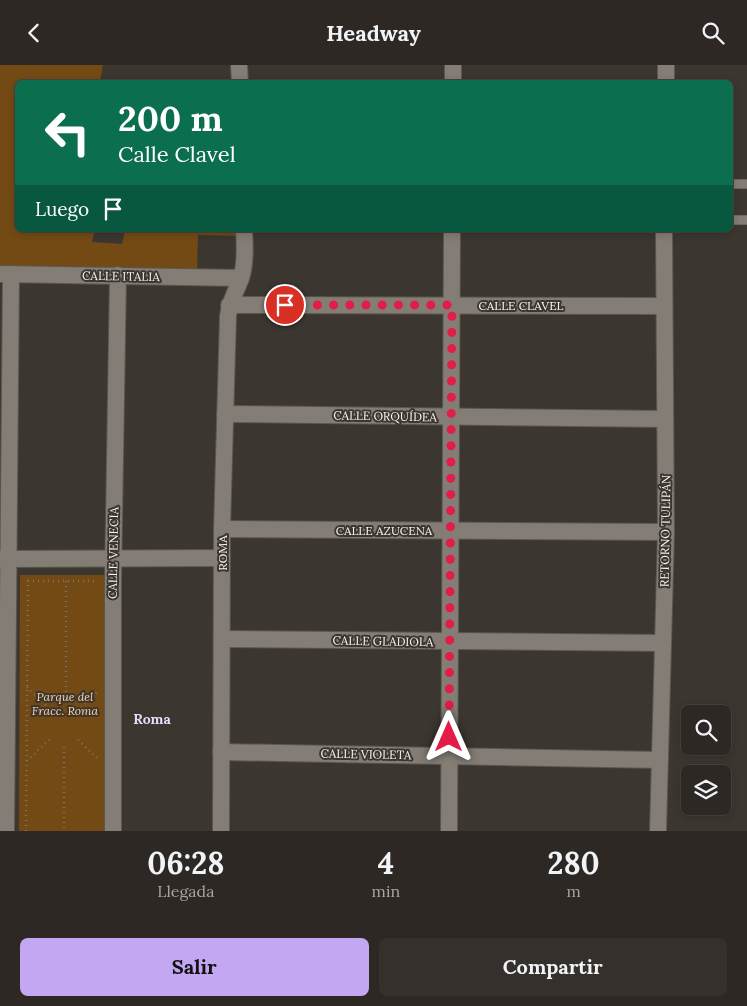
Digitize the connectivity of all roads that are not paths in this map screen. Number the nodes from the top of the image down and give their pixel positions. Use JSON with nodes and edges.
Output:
{"nodes":[{"id":1,"x":239,"y":65,"type":"edge"},
{"id":2,"x":453,"y":65,"type":"edge"},
{"id":3,"x":666,"y":65,"type":"edge"},
{"id":4,"x":240,"y":80,"type":"edge"},
{"id":5,"x":453,"y":80,"type":"edge"},
{"id":6,"x":666,"y":80,"type":"edge"},
{"id":7,"x":733,"y":184,"type":"edge"},
{"id":8,"x":747,"y":184,"type":"edge"},
{"id":9,"x":733,"y":220,"type":"edge"},
{"id":10,"x":747,"y":220,"type":"edge"},
{"id":11,"x":244,"y":232,"type":"edge"},
{"id":12,"x":452,"y":232,"type":"edge"},
{"id":13,"x":664,"y":232,"type":"edge"},
{"id":14,"x":6,"y":274,"type":"edge"},
{"id":15,"x":118,"y":275,"type":"junction"},
{"id":16,"x":241,"y":278,"type":"junction"},
{"id":17,"x":229,"y":305,"type":"junction"},
{"id":18,"x":452,"y":305,"type":"junction"},
{"id":19,"x":663,"y":306,"type":"junction"},
{"id":20,"x":224,"y":414,"type":"junction"},
{"id":21,"x":451,"y":417,"type":"junction"},
{"id":22,"x":665,"y":419,"type":"junction"},
{"id":23,"x":222,"y":529,"type":"junction"},
{"id":24,"x":450,"y":531,"type":"junction"},
{"id":25,"x":666,"y":532,"type":"junction"},
{"id":26,"x":222,"y":558,"type":"junction"},
{"id":27,"x":4,"y":559,"type":"edge"},
{"id":28,"x":113,"y":559,"type":"junction"},
{"id":29,"x":222,"y":639,"type":"junction"},
{"id":30,"x":450,"y":641,"type":"junction"},
{"id":31,"x":663,"y":643,"type":"junction"},
{"id":32,"x":221,"y":752,"type":"junction"},
{"id":33,"x":449,"y":756,"type":"junction"},
{"id":34,"x":660,"y":760,"type":"junction"},
{"id":35,"x":6,"y":831,"type":"edge"},
{"id":36,"x":113,"y":831,"type":"edge"},
{"id":37,"x":221,"y":831,"type":"edge"},
{"id":38,"x":449,"y":831,"type":"edge"},
{"id":39,"x":658,"y":831,"type":"edge"}],
"edges":[{"from":1,"to":4,"type":"street"},
{"from":2,"to":5,"type":"street"},
{"from":3,"to":6,"type":"street"},
{"from":7,"to":8,"type":"lane"},
{"from":9,"to":10,"type":"lane"},
{"from":11,"to":16,"type":"street","name":"ROMA"},
{"from":12,"to":18,"type":"street"},
{"from":13,"to":19,"type":"street","name":"RETORNO TULIPÁN"},
{"from":14,"to":15,"type":"street","name":"CALLE ITALIA"},
{"from":14,"to":27,"type":"street"},
{"from":15,"to":16,"type":"street","name":"CALLE ITALIA"},
{"from":15,"to":28,"type":"street","name":"CALLE VENECIA"},
{"from":16,"to":17,"type":"street","name":"ROMA"},
{"from":17,"to":18,"type":"street","name":"CALLE CLAVEL"},
{"from":17,"to":20,"type":"street","name":"ROMA"},
{"from":18,"to":19,"type":"street","name":"CALLE CLAVEL"},
{"from":18,"to":21,"type":"street"},
{"from":19,"to":22,"type":"street","name":"RETORNO TULIPÁN"},
{"from":20,"to":21,"type":"street","name":"CALLE ORQUÍDEA"},
{"from":20,"to":23,"type":"street","name":"ROMA"},
{"from":21,"to":22,"type":"street","name":"CALLE ORQUÍDEA"},
{"from":21,"to":24,"type":"street"},
{"from":22,"to":25,"type":"street","name":"RETORNO TULIPÁN"},
{"from":23,"to":24,"type":"street","name":"CALLE AZUCENA"},
{"from":23,"to":26,"type":"street","name":"ROMA"},
{"from":24,"to":25,"type":"street","name":"CALLE AZUCENA"},
{"from":24,"to":30,"type":"street"},
{"from":25,"to":31,"type":"street","name":"RETORNO TULIPÁN"},
{"from":26,"to":28,"type":"street"},
{"from":26,"to":29,"type":"street","name":"ROMA"},
{"from":27,"to":28,"type":"street"},
{"from":27,"to":35,"type":"street"},
{"from":28,"to":36,"type":"street","name":"CALLE VENECIA"},
{"from":29,"to":30,"type":"street","name":"CALLE GLADIOLA"},
{"from":29,"to":32,"type":"street","name":"ROMA"},
{"from":30,"to":31,"type":"street","name":"CALLE GLADIOLA"},
{"from":30,"to":33,"type":"street"},
{"from":31,"to":34,"type":"street","name":"RETORNO TULIPÁN"},
{"from":32,"to":33,"type":"street","name":"CALLE VIOLETA"},
{"from":32,"to":37,"type":"street","name":"ROMA"},
{"from":33,"to":34,"type":"street","name":"CALLE VIOLETA"},
{"from":33,"to":38,"type":"street"},
{"from":34,"to":39,"type":"street","name":"RETORNO TULIPÁN"}]}
